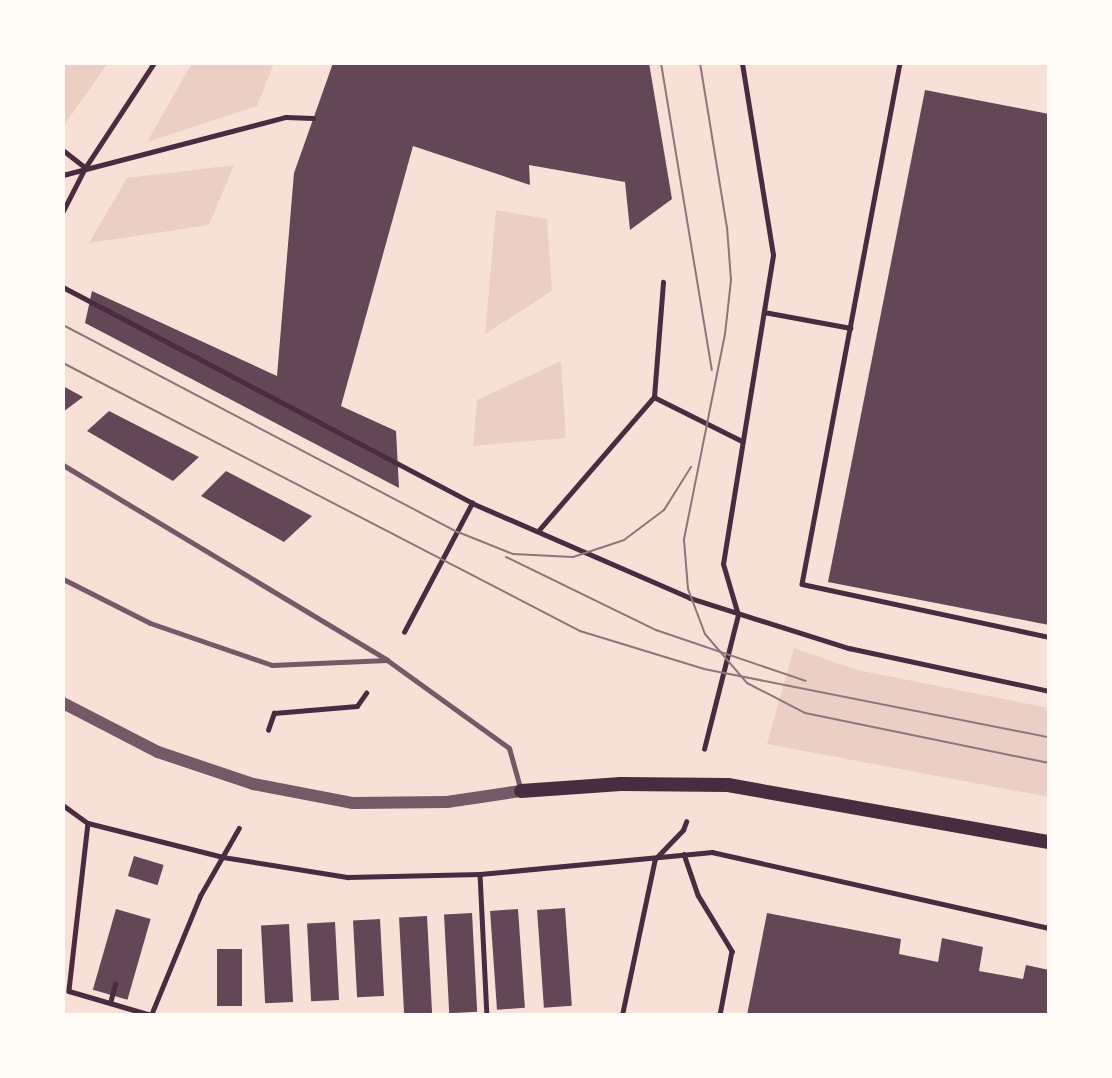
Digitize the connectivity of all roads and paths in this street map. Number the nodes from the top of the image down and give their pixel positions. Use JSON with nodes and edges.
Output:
{"nodes":[{"id":1,"x":154,"y":63,"type":"edge"},
{"id":2,"x":742,"y":63,"type":"edge"},
{"id":3,"x":900,"y":63,"type":"edge"},
{"id":4,"x":313,"y":118,"type":"dead end"},
{"id":5,"x":63,"y":150,"type":"edge"},
{"id":6,"x":85,"y":168,"type":"junction"},
{"id":7,"x":63,"y":174,"type":"edge"},
{"id":8,"x":63,"y":211,"type":"edge"},
{"id":9,"x":663,"y":282,"type":"dead end"},
{"id":10,"x":63,"y":287,"type":"edge"},
{"id":11,"x":764,"y":312,"type":"junction"},
{"id":12,"x":851,"y":328,"type":"junction"},
{"id":13,"x":654,"y":397,"type":"junction"},
{"id":14,"x":742,"y":441,"type":"junction"},
{"id":15,"x":63,"y":465,"type":"edge"},
{"id":16,"x":472,"y":503,"type":"junction"},
{"id":17,"x":538,"y":530,"type":"junction"},
{"id":18,"x":63,"y":579,"type":"edge"},
{"id":19,"x":738,"y":615,"type":"junction"},
{"id":20,"x":415,"y":617,"type":"dead end"},
{"id":21,"x":1049,"y":637,"type":"edge"},
{"id":22,"x":387,"y":660,"type":"junction"},
{"id":23,"x":1049,"y":691,"type":"edge"},
{"id":24,"x":63,"y":703,"type":"edge"},
{"id":25,"x":357,"y":706,"type":"dead end"},
{"id":26,"x":268,"y":730,"type":"dead end"},
{"id":27,"x":696,"y":782,"type":"junction"},
{"id":28,"x":522,"y":791,"type":"junction"},
{"id":29,"x":63,"y":805,"type":"edge"},
{"id":30,"x":88,"y":823,"type":"junction"},
{"id":31,"x":239,"y":828,"type":"dead end"},
{"id":32,"x":1049,"y":842,"type":"edge"},
{"id":33,"x":684,"y":854,"type":"junction"},
{"id":34,"x":223,"y":857,"type":"junction"},
{"id":35,"x":655,"y":858,"type":"junction"},
{"id":36,"x":480,"y":874,"type":"junction"},
{"id":37,"x":1049,"y":928,"type":"edge"},
{"id":38,"x":115,"y":984,"type":"dead end"},
{"id":39,"x":110,"y":1003,"type":"junction"},
{"id":40,"x":151,"y":1015,"type":"edge"},
{"id":41,"x":487,"y":1015,"type":"edge"},
{"id":42,"x":622,"y":1015,"type":"edge"},
{"id":43,"x":720,"y":1015,"type":"edge"}],
"edges":[{"from":1,"to":6,"type":"path"},
{"from":2,"to":11,"type":"path"},
{"from":3,"to":12,"type":"path"},
{"from":4,"to":6,"type":"path"},
{"from":5,"to":6,"type":"path"},
{"from":6,"to":7,"type":"path"},
{"from":6,"to":8,"type":"path"},
{"from":9,"to":13,"type":"path"},
{"from":10,"to":16,"type":"path"},
{"from":11,"to":12,"type":"path"},
{"from":11,"to":14,"type":"path"},
{"from":12,"to":21,"type":"path"},
{"from":13,"to":14,"type":"path"},
{"from":13,"to":17,"type":"path"},
{"from":14,"to":19,"type":"path"},
{"from":15,"to":22,"type":"lane"},
{"from":16,"to":17,"type":"path"},
{"from":16,"to":20,"type":"path"},
{"from":17,"to":19,"type":"path"},
{"from":18,"to":22,"type":"lane"},
{"from":19,"to":23,"type":"path"},
{"from":19,"to":27,"type":"path"},
{"from":22,"to":28,"type":"lane"},
{"from":24,"to":28,"type":"street"},
{"from":25,"to":26,"type":"path"},
{"from":27,"to":28,"type":"main road"},
{"from":27,"to":32,"type":"main road"},
{"from":29,"to":30,"type":"path"},
{"from":30,"to":34,"type":"path"},
{"from":30,"to":39,"type":"path"},
{"from":31,"to":34,"type":"path"},
{"from":33,"to":35,"type":"path"},
{"from":33,"to":37,"type":"path"},
{"from":33,"to":43,"type":"path"},
{"from":34,"to":36,"type":"path"},
{"from":34,"to":40,"type":"path"},
{"from":35,"to":36,"type":"path"},
{"from":35,"to":42,"type":"path"},
{"from":36,"to":41,"type":"path"},
{"from":38,"to":39,"type":"path"},
{"from":39,"to":40,"type":"path"}]}
